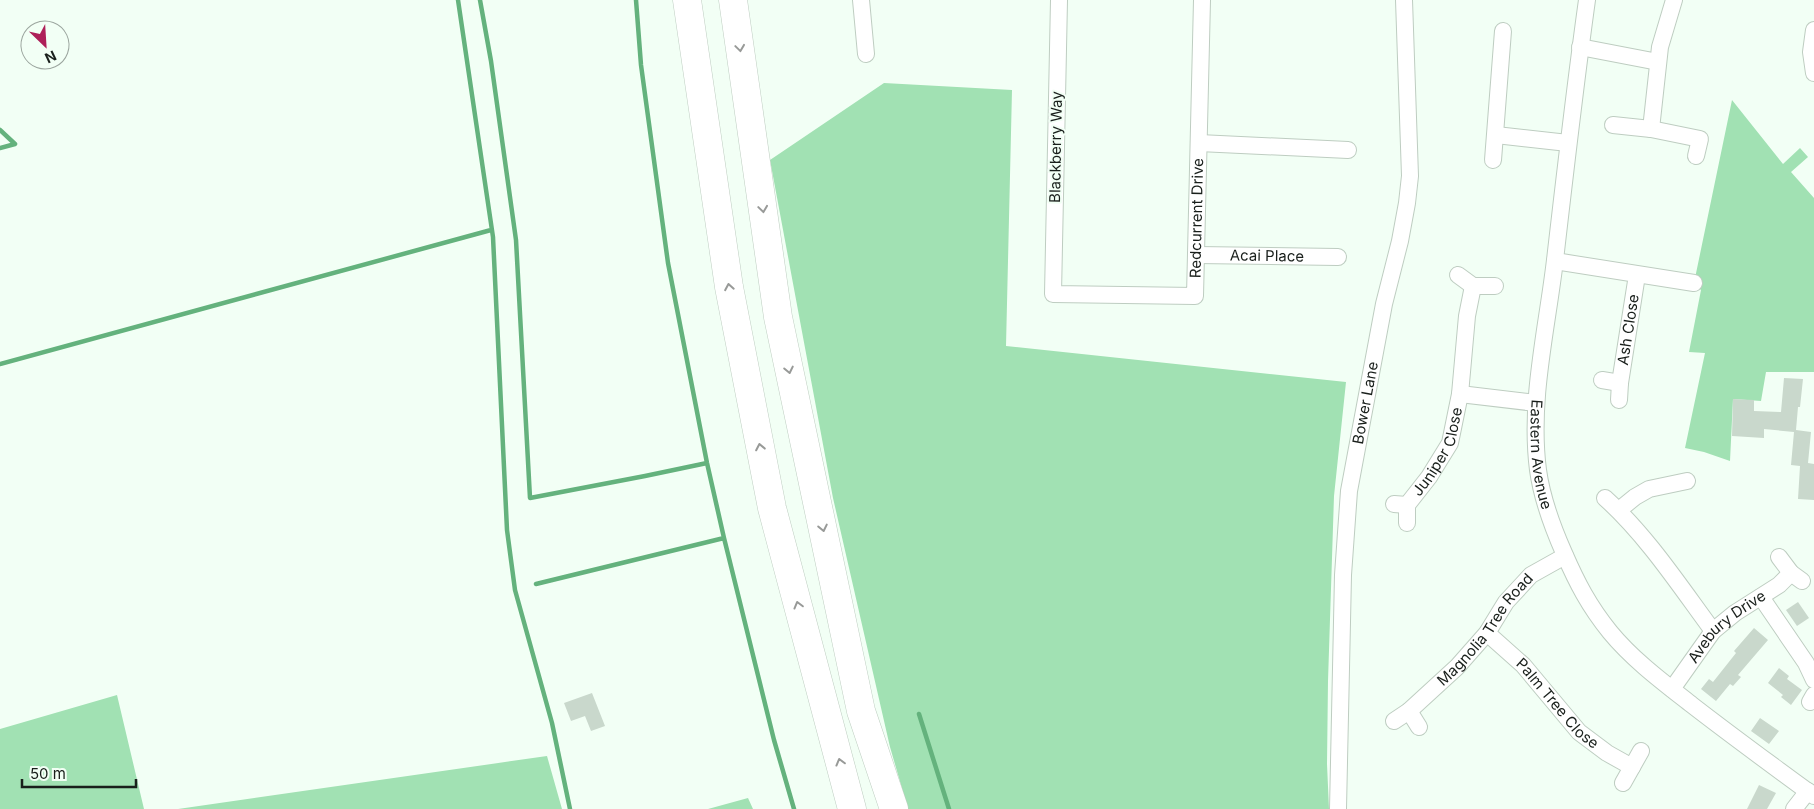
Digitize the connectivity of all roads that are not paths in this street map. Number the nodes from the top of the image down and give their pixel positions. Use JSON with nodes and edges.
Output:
{"nodes":[{"id":1,"x":687,"y":0,"type":"edge"},
{"id":2,"x":734,"y":0,"type":"edge"},
{"id":3,"x":861,"y":0,"type":"edge"},
{"id":4,"x":1059,"y":0,"type":"edge"},
{"id":5,"x":1202,"y":0,"type":"edge"},
{"id":6,"x":1404,"y":0,"type":"edge"},
{"id":7,"x":1587,"y":0,"type":"edge"},
{"id":8,"x":1674,"y":0,"type":"edge"},
{"id":9,"x":1814,"y":30,"type":"edge"},
{"id":10,"x":1502,"y":31,"type":"dead end"},
{"id":11,"x":1580,"y":47,"type":"junction"},
{"id":12,"x":866,"y":54,"type":"dead end"},
{"id":13,"x":1658,"y":62,"type":"junction"},
{"id":14,"x":1814,"y":73,"type":"edge"},
{"id":15,"x":1613,"y":125,"type":"dead end"},
{"id":16,"x":1651,"y":129,"type":"junction"},
{"id":17,"x":1496,"y":135,"type":"junction"},
{"id":18,"x":1199,"y":143,"type":"junction"},
{"id":19,"x":1568,"y":143,"type":"junction"},
{"id":20,"x":1348,"y":150,"type":"dead end"},
{"id":21,"x":1696,"y":156,"type":"dead end"},
{"id":22,"x":1493,"y":160,"type":"dead end"},
{"id":23,"x":1196,"y":255,"type":"junction"},
{"id":24,"x":1338,"y":257,"type":"dead end"},
{"id":25,"x":1555,"y":262,"type":"junction"},
{"id":26,"x":1637,"y":274,"type":"junction"},
{"id":27,"x":1458,"y":275,"type":"dead end"},
{"id":28,"x":1694,"y":283,"type":"dead end"},
{"id":29,"x":1473,"y":286,"type":"junction"},
{"id":30,"x":1495,"y":286,"type":"dead end"},
{"id":31,"x":1052,"y":294,"type":"joint"},
{"id":32,"x":1602,"y":380,"type":"dead end"},
{"id":33,"x":1620,"y":383,"type":"junction"},
{"id":34,"x":1460,"y":394,"type":"junction"},
{"id":35,"x":1619,"y":400,"type":"dead end"},
{"id":36,"x":1536,"y":403,"type":"junction"},
{"id":37,"x":1687,"y":481,"type":"dead end"},
{"id":38,"x":1605,"y":498,"type":"dead end"},
{"id":39,"x":1619,"y":510,"type":"junction"},
{"id":40,"x":1408,"y":523,"type":"dead end"},
{"id":41,"x":1566,"y":556,"type":"junction"},
{"id":42,"x":1780,"y":557,"type":"dead end"},
{"id":43,"x":1761,"y":597,"type":"junction"},
{"id":44,"x":1713,"y":630,"type":"junction"},
{"id":45,"x":1487,"y":633,"type":"junction"},
{"id":46,"x":1814,"y":680,"type":"edge"},
{"id":47,"x":1672,"y":689,"type":"junction"},
{"id":48,"x":1409,"y":711,"type":"junction"},
{"id":49,"x":1394,"y":721,"type":"dead end"},
{"id":50,"x":1419,"y":727,"type":"dead end"},
{"id":51,"x":1641,"y":751,"type":"dead end"},
{"id":52,"x":1632,"y":767,"type":"junction"},
{"id":53,"x":1623,"y":783,"type":"dead end"},
{"id":54,"x":1811,"y":793,"type":"edge"},
{"id":55,"x":852,"y":809,"type":"edge"},
{"id":56,"x":894,"y":809,"type":"edge"},
{"id":57,"x":1338,"y":809,"type":"edge"},
{"id":58,"x":1794,"y":809,"type":"edge"}],
"edges":[{"from":55,"to":1,"type":"highway","one_way":true},
{"from":2,"to":56,"type":"highway","one_way":true},
{"from":3,"to":12,"type":"street"},
{"from":4,"to":31,"type":"street","name":"Blackberry Way"},
{"from":5,"to":18,"type":"street","name":"Redcurrent Drive"},
{"from":6,"to":57,"type":"street","name":"Bower Lane"},
{"from":7,"to":11,"type":"street","name":"Eastern Avenue"},
{"from":8,"to":13,"type":"street"},
{"from":9,"to":14,"type":"street"},
{"from":10,"to":17,"type":"street"},
{"from":11,"to":13,"type":"street"},
{"from":11,"to":19,"type":"street","name":"Eastern Avenue"},
{"from":13,"to":16,"type":"street"},
{"from":15,"to":16,"type":"street"},
{"from":16,"to":21,"type":"street"},
{"from":17,"to":19,"type":"street"},
{"from":17,"to":22,"type":"street"},
{"from":18,"to":20,"type":"street"},
{"from":18,"to":23,"type":"street","name":"Redcurrent Drive"},
{"from":19,"to":25,"type":"street","name":"Eastern Avenue"},
{"from":23,"to":24,"type":"street","name":"Acai Place"},
{"from":23,"to":31,"type":"street","name":"Redcurrent Drive"},
{"from":25,"to":26,"type":"street","name":"Ash Close"},
{"from":25,"to":36,"type":"street","name":"Eastern Avenue"},
{"from":26,"to":28,"type":"street","name":"Ash Close"},
{"from":26,"to":33,"type":"street","name":"Ash Close"},
{"from":27,"to":29,"type":"street"},
{"from":29,"to":30,"type":"street"},
{"from":29,"to":34,"type":"street","name":"Juniper Close"},
{"from":32,"to":33,"type":"street","name":"Ash Close"},
{"from":33,"to":35,"type":"street","name":"Ash Close"},
{"from":34,"to":36,"type":"street","name":"Juniper Close"},
{"from":34,"to":40,"type":"street","name":"Juniper Close"},
{"from":36,"to":41,"type":"street","name":"Eastern Avenue"},
{"from":37,"to":39,"type":"street"},
{"from":38,"to":39,"type":"street"},
{"from":39,"to":44,"type":"street"},
{"from":41,"to":45,"type":"street","name":"Magnolia Tree Road"},
{"from":41,"to":47,"type":"street","name":"Eastern Avenue"},
{"from":42,"to":43,"type":"street","name":"Avebury Drive"},
{"from":43,"to":44,"type":"street","name":"Avebury Drive"},
{"from":43,"to":46,"type":"street"},
{"from":44,"to":47,"type":"street","name":"Avebury Drive"},
{"from":45,"to":48,"type":"street","name":"Magnolia Tree Road"},
{"from":45,"to":52,"type":"street","name":"Palm Tree Close"},
{"from":47,"to":54,"type":"street","name":"Eastern Avenue"},
{"from":48,"to":49,"type":"street","name":"Magnolia Tree Road"},
{"from":48,"to":50,"type":"street"},
{"from":51,"to":52,"type":"street"},
{"from":52,"to":53,"type":"street"},
{"from":54,"to":58,"type":"street"}]}
